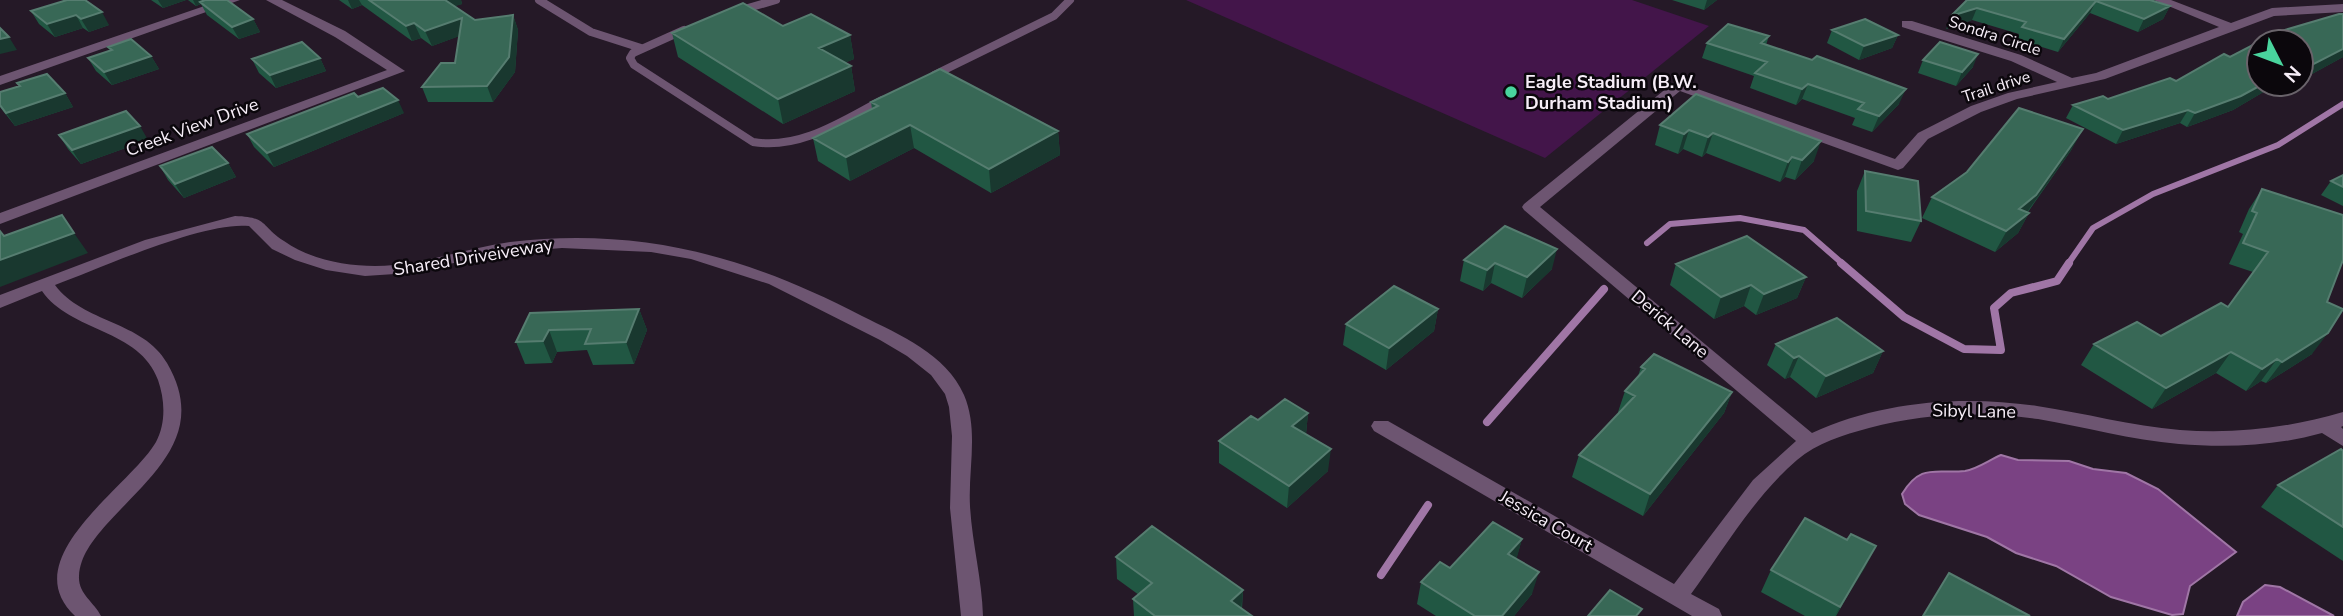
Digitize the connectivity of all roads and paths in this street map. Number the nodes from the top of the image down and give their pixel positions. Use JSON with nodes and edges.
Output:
{"nodes":[{"id":1,"x":234,"y":0,"type":"edge"},
{"id":2,"x":272,"y":0,"type":"edge"},
{"id":3,"x":539,"y":0,"type":"edge"},
{"id":4,"x":776,"y":0,"type":"edge"},
{"id":5,"x":1070,"y":0,"type":"edge"},
{"id":6,"x":2160,"y":0,"type":"edge"},
{"id":7,"x":2343,"y":8,"type":"edge"},
{"id":8,"x":738,"y":11,"type":"edge"},
{"id":9,"x":1907,"y":24,"type":"dead end"},
{"id":10,"x":2230,"y":27,"type":"junction"},
{"id":11,"x":689,"y":29,"type":"edge"},
{"id":12,"x":642,"y":48,"type":"junction"},
{"id":13,"x":930,"y":77,"type":"edge"},
{"id":14,"x":0,"y":81,"type":"edge"},
{"id":15,"x":2071,"y":83,"type":"junction"},
{"id":16,"x":893,"y":95,"type":"edge"},
{"id":17,"x":1530,"y":207,"type":"joint"},
{"id":18,"x":0,"y":219,"type":"edge"},
{"id":19,"x":45,"y":284,"type":"junction"},
{"id":20,"x":0,"y":302,"type":"edge"},
{"id":21,"x":2334,"y":423,"type":"edge"},
{"id":22,"x":1381,"y":426,"type":"dead end"},
{"id":23,"x":2343,"y":439,"type":"edge"},
{"id":24,"x":1809,"y":441,"type":"junction"},
{"id":25,"x":1677,"y":596,"type":"junction"},
{"id":26,"x":90,"y":616,"type":"edge"},
{"id":27,"x":972,"y":616,"type":"edge"},
{"id":28,"x":1711,"y":616,"type":"edge"}],
"edges":[{"from":1,"to":14,"type":"street"},
{"from":2,"to":18,"type":"street","name":"Creek View Drive"},
{"from":3,"to":12,"type":"lane"},
{"from":4,"to":8,"type":"lane"},
{"from":5,"to":13,"type":"lane"},
{"from":6,"to":10,"type":"street"},
{"from":7,"to":10,"type":"street","name":"Trail drive"},
{"from":9,"to":15,"type":"street","name":"Sondra Circle"},
{"from":10,"to":15,"type":"street","name":"Trail drive"},
{"from":11,"to":12,"type":"lane"},
{"from":12,"to":16,"type":"lane"},
{"from":15,"to":17,"type":"street","name":"Trail drive"},
{"from":17,"to":24,"type":"street","name":"Derick Lane"},
{"from":19,"to":20,"type":"street","name":"Shared Driveiveway"},
{"from":19,"to":26,"type":"street"},
{"from":19,"to":27,"type":"street","name":"Shared Driveiveway"},
{"from":21,"to":23,"type":"street"},
{"from":21,"to":24,"type":"street","name":"Sibyl Lane"},
{"from":22,"to":25,"type":"street","name":"Jessica Court"},
{"from":24,"to":25,"type":"street","name":"Sibyl Lane"},
{"from":25,"to":28,"type":"street","name":"Jessica Court"}]}
